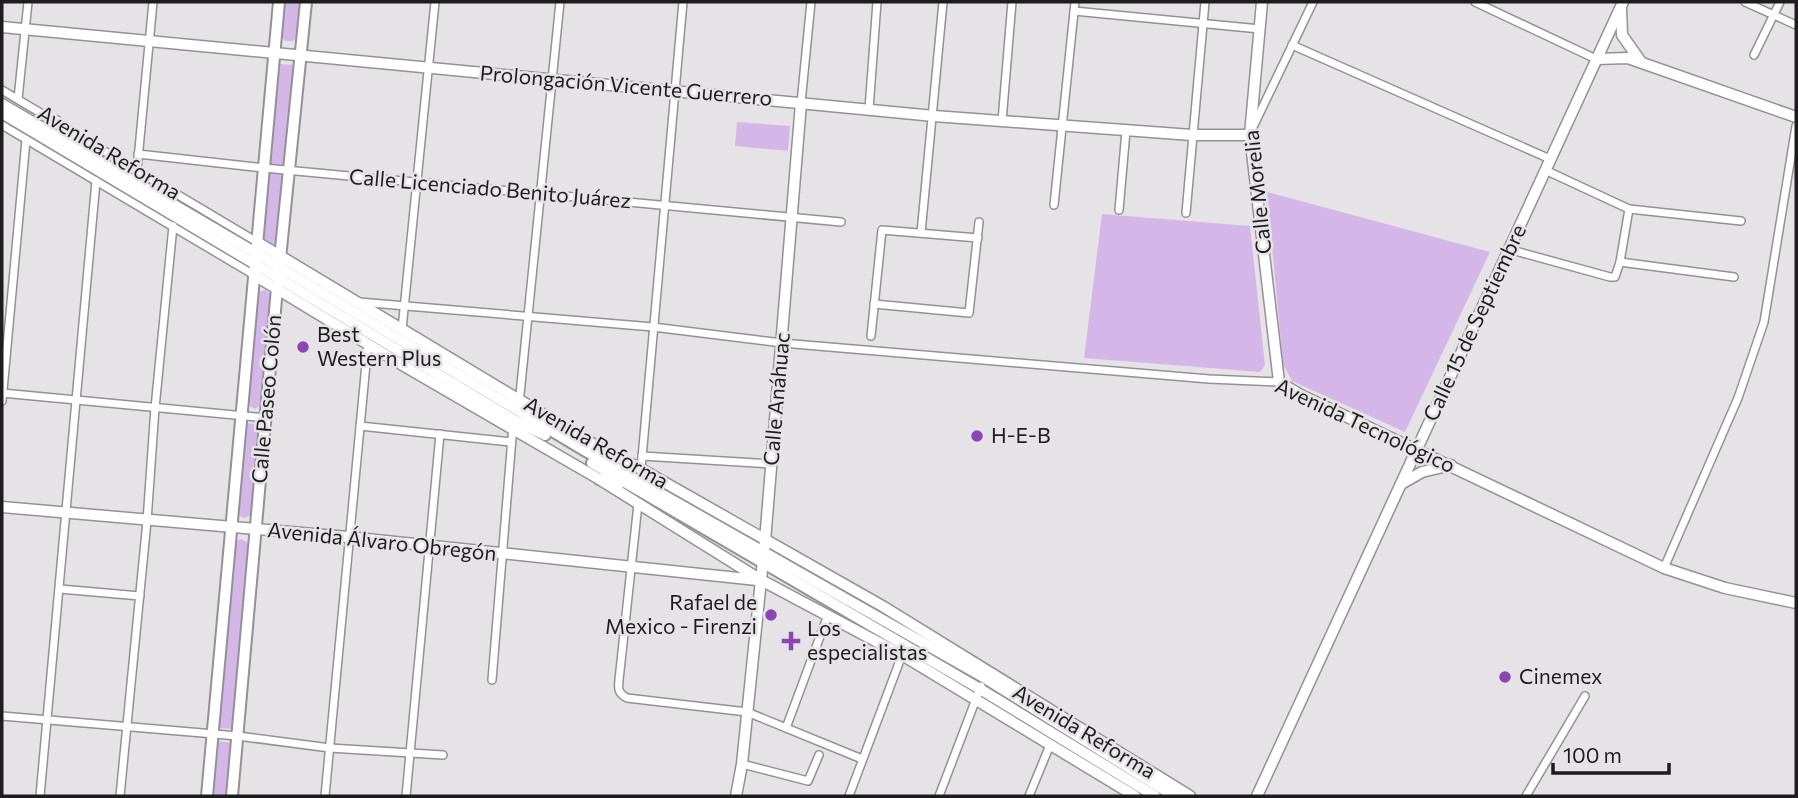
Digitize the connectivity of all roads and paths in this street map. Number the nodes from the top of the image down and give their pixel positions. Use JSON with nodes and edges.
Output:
{"nodes":[{"id":1,"x":28,"y":2,"type":"edge"},
{"id":2,"x":153,"y":2,"type":"edge"},
{"id":3,"x":279,"y":2,"type":"edge"},
{"id":4,"x":306,"y":2,"type":"edge"},
{"id":5,"x":435,"y":2,"type":"edge"},
{"id":6,"x":560,"y":2,"type":"edge"},
{"id":7,"x":683,"y":2,"type":"edge"},
{"id":8,"x":810,"y":2,"type":"edge"},
{"id":9,"x":877,"y":2,"type":"edge"},
{"id":10,"x":943,"y":2,"type":"edge"},
{"id":11,"x":1012,"y":2,"type":"edge"},
{"id":12,"x":1074,"y":2,"type":"edge"},
{"id":13,"x":1205,"y":2,"type":"edge"},
{"id":14,"x":1262,"y":2,"type":"edge"},
{"id":15,"x":1313,"y":2,"type":"edge"},
{"id":16,"x":1475,"y":2,"type":"edge"},
{"id":17,"x":1745,"y":2,"type":"edge"},
{"id":18,"x":1780,"y":2,"type":"edge"},
{"id":19,"x":1622,"y":4,"type":"edge"},
{"id":20,"x":1074,"y":11,"type":"junction"},
{"id":21,"x":1774,"y":15,"type":"junction"},
{"id":22,"x":1203,"y":23,"type":"junction"},
{"id":23,"x":1796,"y":25,"type":"edge"},
{"id":24,"x":2,"y":27,"type":"edge"},
{"id":25,"x":25,"y":29,"type":"junction"},
{"id":26,"x":1260,"y":29,"type":"junction"},
{"id":27,"x":149,"y":41,"type":"junction"},
{"id":28,"x":1292,"y":45,"type":"junction"},
{"id":29,"x":274,"y":53,"type":"junction"},
{"id":30,"x":1754,"y":55,"type":"dead end"},
{"id":31,"x":301,"y":56,"type":"junction"},
{"id":32,"x":1596,"y":59,"type":"junction"},
{"id":33,"x":1641,"y":62,"type":"junction"},
{"id":34,"x":429,"y":68,"type":"junction"},
{"id":35,"x":553,"y":80,"type":"junction"},
{"id":36,"x":2,"y":90,"type":"edge"},
{"id":37,"x":674,"y":90,"type":"junction"},
{"id":38,"x":18,"y":99,"type":"junction"},
{"id":39,"x":801,"y":103,"type":"junction"},
{"id":40,"x":2,"y":104,"type":"edge"},
{"id":41,"x":869,"y":109,"type":"junction"},
{"id":42,"x":2,"y":113,"type":"edge"},
{"id":43,"x":934,"y":116,"type":"junction"},
{"id":44,"x":1796,"y":117,"type":"edge"},
{"id":45,"x":56,"y":121,"type":"junction"},
{"id":46,"x":1002,"y":121,"type":"junction"},
{"id":47,"x":2,"y":125,"type":"edge"},
{"id":48,"x":1796,"y":125,"type":"edge"},
{"id":49,"x":1063,"y":127,"type":"junction"},
{"id":50,"x":1126,"y":131,"type":"junction"},
{"id":51,"x":1192,"y":135,"type":"junction"},
{"id":52,"x":1250,"y":135,"type":"junction"},
{"id":53,"x":26,"y":140,"type":"junction"},
{"id":54,"x":85,"y":152,"type":"junction"},
{"id":55,"x":138,"y":154,"type":"junction"},
{"id":56,"x":1550,"y":159,"type":"junction"},
{"id":57,"x":264,"y":169,"type":"junction"},
{"id":58,"x":137,"y":170,"type":"junction"},
{"id":59,"x":1545,"y":170,"type":"junction"},
{"id":60,"x":289,"y":171,"type":"junction"},
{"id":61,"x":96,"y":181,"type":"junction"},
{"id":62,"x":417,"y":183,"type":"junction"},
{"id":63,"x":541,"y":195,"type":"junction"},
{"id":64,"x":664,"y":205,"type":"junction"},
{"id":65,"x":1054,"y":205,"type":"dead end"},
{"id":66,"x":1629,"y":209,"type":"junction"},
{"id":67,"x":1119,"y":210,"type":"dead end"},
{"id":68,"x":1186,"y":213,"type":"dead end"},
{"id":69,"x":792,"y":218,"type":"junction"},
{"id":70,"x":1741,"y":221,"type":"dead end"},
{"id":71,"x":841,"y":222,"type":"dead end"},
{"id":72,"x":979,"y":222,"type":"dead end"},
{"id":73,"x":173,"y":226,"type":"junction"},
{"id":74,"x":921,"y":233,"type":"junction"},
{"id":75,"x":978,"y":238,"type":"junction"},
{"id":76,"x":1508,"y":249,"type":"junction"},
{"id":77,"x":281,"y":255,"type":"junction"},
{"id":78,"x":256,"y":258,"type":"junction"},
{"id":79,"x":1620,"y":262,"type":"junction"},
{"id":80,"x":278,"y":277,"type":"junction"},
{"id":81,"x":1734,"y":277,"type":"dead end"},
{"id":82,"x":359,"y":302,"type":"junction"},
{"id":83,"x":874,"y":304,"type":"junction"},
{"id":84,"x":404,"y":306,"type":"junction"},
{"id":85,"x":529,"y":316,"type":"junction"},
{"id":86,"x":653,"y":327,"type":"junction"},
{"id":87,"x":402,"y":329,"type":"junction"},
{"id":88,"x":871,"y":336,"type":"dead end"},
{"id":89,"x":368,"y":343,"type":"junction"},
{"id":90,"x":782,"y":343,"type":"junction"},
{"id":91,"x":1279,"y":382,"type":"junction"},
{"id":92,"x":2,"y":393,"type":"edge"},
{"id":93,"x":2,"y":401,"type":"edge"},
{"id":94,"x":76,"y":401,"type":"junction"},
{"id":95,"x":155,"y":408,"type":"junction"},
{"id":96,"x":241,"y":415,"type":"junction"},
{"id":97,"x":516,"y":415,"type":"junction"},
{"id":98,"x":266,"y":418,"type":"junction"},
{"id":99,"x":360,"y":426,"type":"junction"},
{"id":100,"x":440,"y":434,"type":"junction"},
{"id":101,"x":511,"y":442,"type":"junction"},
{"id":102,"x":591,"y":443,"type":"junction"},
{"id":103,"x":1416,"y":449,"type":"junction"},
{"id":104,"x":642,"y":456,"type":"junction"},
{"id":105,"x":772,"y":464,"type":"junction"},
{"id":106,"x":1451,"y":465,"type":"junction"},
{"id":107,"x":641,"y":469,"type":"junction"},
{"id":108,"x":599,"y":479,"type":"junction"},
{"id":109,"x":627,"y":479,"type":"junction"},
{"id":110,"x":1400,"y":484,"type":"junction"},
{"id":111,"x":638,"y":504,"type":"junction"},
{"id":112,"x":2,"y":507,"type":"edge"},
{"id":113,"x":66,"y":513,"type":"junction"},
{"id":114,"x":147,"y":521,"type":"junction"},
{"id":115,"x":230,"y":528,"type":"junction"},
{"id":116,"x":255,"y":530,"type":"junction"},
{"id":117,"x":348,"y":537,"type":"junction"},
{"id":118,"x":765,"y":541,"type":"junction"},
{"id":119,"x":428,"y":546,"type":"junction"},
{"id":120,"x":502,"y":554,"type":"junction"},
{"id":121,"x":763,"y":558,"type":"junction"},
{"id":122,"x":629,"y":567,"type":"junction"},
{"id":123,"x":1664,"y":568,"type":"junction"},
{"id":124,"x":761,"y":580,"type":"junction"},
{"id":125,"x":60,"y":589,"type":"junction"},
{"id":126,"x":140,"y":596,"type":"junction"},
{"id":127,"x":1796,"y":603,"type":"edge"},
{"id":128,"x":828,"y":615,"type":"junction"},
{"id":129,"x":885,"y":635,"type":"junction"},
{"id":130,"x":902,"y":655,"type":"junction"},
{"id":131,"x":986,"y":675,"type":"junction"},
{"id":132,"x":492,"y":680,"type":"dead end"},
{"id":133,"x":979,"y":689,"type":"junction"},
{"id":134,"x":1585,"y":696,"type":"dead end"},
{"id":135,"x":975,"y":701,"type":"junction"},
{"id":136,"x":747,"y":712,"type":"junction"},
{"id":137,"x":2,"y":716,"type":"edge"},
{"id":138,"x":48,"y":721,"type":"junction"},
{"id":139,"x":127,"y":728,"type":"junction"},
{"id":140,"x":786,"y":728,"type":"junction"},
{"id":141,"x":214,"y":734,"type":"junction"},
{"id":142,"x":238,"y":736,"type":"junction"},
{"id":143,"x":1050,"y":745,"type":"junction"},
{"id":144,"x":330,"y":748,"type":"junction"},
{"id":145,"x":410,"y":752,"type":"junction"},
{"id":146,"x":443,"y":755,"type":"dead end"},
{"id":147,"x":819,"y":755,"type":"dead end"},
{"id":148,"x":862,"y":759,"type":"junction"},
{"id":149,"x":742,"y":764,"type":"junction"},
{"id":150,"x":1119,"y":792,"type":"edge"},
{"id":151,"x":40,"y":796,"type":"edge"},
{"id":152,"x":120,"y":796,"type":"edge"},
{"id":153,"x":207,"y":796,"type":"edge"},
{"id":154,"x":232,"y":796,"type":"edge"},
{"id":155,"x":325,"y":796,"type":"edge"},
{"id":156,"x":406,"y":796,"type":"edge"},
{"id":157,"x":736,"y":796,"type":"edge"},
{"id":158,"x":849,"y":796,"type":"edge"},
{"id":159,"x":939,"y":796,"type":"edge"},
{"id":160,"x":1030,"y":796,"type":"edge"},
{"id":161,"x":1136,"y":796,"type":"edge"},
{"id":162,"x":1155,"y":796,"type":"edge"},
{"id":163,"x":1174,"y":796,"type":"edge"},
{"id":164,"x":1190,"y":796,"type":"edge"},
{"id":165,"x":1257,"y":796,"type":"edge"},
{"id":166,"x":1527,"y":796,"type":"edge"}],
"edges":[{"from":1,"to":25,"type":"street"},
{"from":2,"to":27,"type":"street"},
{"from":3,"to":29,"type":"main road","name":"Calle Paseo Colón"},
{"from":4,"to":31,"type":"main road","name":"Calle Paseo Colón"},
{"from":5,"to":34,"type":"street"},
{"from":6,"to":35,"type":"street"},
{"from":7,"to":37,"type":"street"},
{"from":8,"to":39,"type":"street","name":"Calle Anáhuac"},
{"from":9,"to":41,"type":"street"},
{"from":10,"to":43,"type":"street"},
{"from":11,"to":46,"type":"street"},
{"from":12,"to":20,"type":"street"},
{"from":13,"to":22,"type":"street"},
{"from":14,"to":26,"type":"street","name":"Calle Morelia"},
{"from":15,"to":28,"type":"street"},
{"from":16,"to":32,"type":"street"},
{"from":17,"to":21,"type":"street"},
{"from":18,"to":21,"type":"street"},
{"from":19,"to":32,"type":"street","name":"Calle 15 de Septiembre"},
{"from":19,"to":33,"type":"street"},
{"from":20,"to":22,"type":"street"},
{"from":20,"to":49,"type":"street"},
{"from":21,"to":23,"type":"street"},
{"from":21,"to":30,"type":"street"},
{"from":22,"to":26,"type":"street"},
{"from":22,"to":51,"type":"street"},
{"from":24,"to":25,"type":"street","name":"Prolongación Vicente Guerrero"},
{"from":25,"to":27,"type":"street","name":"Prolongación Vicente Guerrero"},
{"from":25,"to":38,"type":"street"},
{"from":26,"to":52,"type":"street","name":"Calle Morelia"},
{"from":27,"to":29,"type":"street","name":"Prolongación Vicente Guerrero"},
{"from":27,"to":55,"type":"street"},
{"from":28,"to":52,"type":"street"},
{"from":28,"to":56,"type":"street"},
{"from":29,"to":31,"type":"street","name":"Prolongación Vicente Guerrero"},
{"from":29,"to":57,"type":"main road","name":"Calle Paseo Colón"},
{"from":31,"to":34,"type":"street","name":"Prolongación Vicente Guerrero"},
{"from":31,"to":60,"type":"main road","name":"Calle Paseo Colón"},
{"from":32,"to":33,"type":"street"},
{"from":32,"to":56,"type":"street","name":"Calle 15 de Septiembre"},
{"from":33,"to":44,"type":"street"},
{"from":34,"to":35,"type":"street","name":"Prolongación Vicente Guerrero"},
{"from":34,"to":62,"type":"street"},
{"from":35,"to":37,"type":"street","name":"Prolongación Vicente Guerrero"},
{"from":35,"to":63,"type":"street"},
{"from":36,"to":38,"type":"street","name":"Avenida Reforma"},
{"from":37,"to":39,"type":"street","name":"Prolongación Vicente Guerrero"},
{"from":37,"to":64,"type":"street"},
{"from":38,"to":45,"type":"street","name":"Avenida Reforma"},
{"from":39,"to":41,"type":"street","name":"Prolongación Vicente Guerrero"},
{"from":39,"to":69,"type":"street","name":"Calle Anáhuac"},
{"from":40,"to":54,"type":"street","name":"Avenida Reforma"},
{"from":41,"to":43,"type":"street","name":"Prolongación Vicente Guerrero"},
{"from":42,"to":78,"type":"street","name":"Avenida Reforma"},
{"from":43,"to":46,"type":"street","name":"Prolongación Vicente Guerrero"},
{"from":43,"to":74,"type":"street"},
{"from":45,"to":54,"type":"street"},
{"from":45,"to":58,"type":"street","name":"Avenida Reforma"},
{"from":46,"to":49,"type":"street","name":"Prolongación Vicente Guerrero"},
{"from":47,"to":53,"type":"street","name":"Avenida Reforma"},
{"from":48,"to":123,"type":"street"},
{"from":49,"to":50,"type":"street","name":"Prolongación Vicente Guerrero"},
{"from":49,"to":65,"type":"street"},
{"from":50,"to":51,"type":"street","name":"Prolongación Vicente Guerrero"},
{"from":50,"to":67,"type":"street"},
{"from":51,"to":52,"type":"street","name":"Prolongación Vicente Guerrero"},
{"from":51,"to":68,"type":"street"},
{"from":52,"to":91,"type":"street","name":"Calle Morelia"},
{"from":53,"to":61,"type":"street","name":"Avenida Reforma"},
{"from":53,"to":92,"type":"street"},
{"from":54,"to":78,"type":"street","name":"Avenida Reforma"},
{"from":55,"to":57,"type":"street","name":"Calle Licenciado Benito Juárez"},
{"from":55,"to":58,"type":"street"},
{"from":56,"to":59,"type":"street","name":"Calle 15 de Septiembre"},
{"from":57,"to":60,"type":"street","name":"Calle Licenciado Benito Juárez"},
{"from":57,"to":78,"type":"main road","name":"Calle Paseo Colón"},
{"from":58,"to":78,"type":"street","name":"Avenida Reforma"},
{"from":59,"to":66,"type":"street"},
{"from":59,"to":76,"type":"street","name":"Calle 15 de Septiembre"},
{"from":60,"to":62,"type":"street","name":"Calle Licenciado Benito Juárez"},
{"from":60,"to":77,"type":"main road","name":"Calle Paseo Colón"},
{"from":61,"to":73,"type":"street","name":"Avenida Reforma"},
{"from":61,"to":94,"type":"street"},
{"from":62,"to":63,"type":"street","name":"Calle Licenciado Benito Juárez"},
{"from":62,"to":84,"type":"street"},
{"from":63,"to":64,"type":"street","name":"Calle Licenciado Benito Juárez"},
{"from":63,"to":85,"type":"street"},
{"from":64,"to":69,"type":"street","name":"Calle Licenciado Benito Juárez"},
{"from":64,"to":86,"type":"street"},
{"from":66,"to":70,"type":"street"},
{"from":66,"to":79,"type":"street"},
{"from":69,"to":71,"type":"street","name":"Calle Licenciado Benito Juárez"},
{"from":69,"to":90,"type":"street","name":"Calle Anáhuac"},
{"from":72,"to":75,"type":"street"},
{"from":73,"to":78,"type":"street","name":"Avenida Reforma"},
{"from":73,"to":95,"type":"street"},
{"from":74,"to":75,"type":"street"},
{"from":74,"to":83,"type":"street"},
{"from":75,"to":83,"type":"street"},
{"from":76,"to":79,"type":"street"},
{"from":76,"to":103,"type":"street","name":"Calle 15 de Septiembre"},
{"from":77,"to":78,"type":"street","name":"Avenida Reforma"},
{"from":77,"to":80,"type":"main road","name":"Calle Paseo Colón"},
{"from":77,"to":82,"type":"street","name":"Avenida Reforma"},
{"from":78,"to":80,"type":"main road","name":"Avenida Reforma"},
{"from":78,"to":80,"type":"street","name":"Avenida Reforma"},
{"from":78,"to":96,"type":"main road","name":"Calle Paseo Colón"},
{"from":79,"to":81,"type":"street"},
{"from":80,"to":89,"type":"street","name":"Avenida Reforma"},
{"from":80,"to":97,"type":"main road","name":"Avenida Reforma"},
{"from":80,"to":98,"type":"main road","name":"Calle Paseo Colón"},
{"from":82,"to":84,"type":"street","name":"Avenida Tecnológico"},
{"from":82,"to":87,"type":"street","name":"Avenida Reforma"},
{"from":83,"to":88,"type":"street"},
{"from":84,"to":85,"type":"street","name":"Avenida Tecnológico"},
{"from":84,"to":87,"type":"street"},
{"from":85,"to":86,"type":"street","name":"Avenida Tecnológico"},
{"from":85,"to":97,"type":"street"},
{"from":86,"to":90,"type":"street","name":"Avenida Tecnológico"},
{"from":86,"to":104,"type":"street"},
{"from":87,"to":97,"type":"street","name":"Avenida Reforma"},
{"from":89,"to":97,"type":"street","name":"Avenida Reforma"},
{"from":89,"to":99,"type":"street"},
{"from":90,"to":91,"type":"street","name":"Avenida Tecnológico"},
{"from":90,"to":105,"type":"street","name":"Calle Anáhuac"},
{"from":91,"to":103,"type":"street","name":"Avenida Tecnológico"},
{"from":92,"to":93,"type":"street"},
{"from":92,"to":94,"type":"street"},
{"from":94,"to":95,"type":"street"},
{"from":94,"to":113,"type":"street"},
{"from":95,"to":96,"type":"street"},
{"from":95,"to":114,"type":"street"},
{"from":96,"to":98,"type":"street"},
{"from":96,"to":115,"type":"main road","name":"Calle Paseo Colón"},
{"from":97,"to":101,"type":"street"},
{"from":97,"to":102,"type":"street","name":"Avenida Reforma"},
{"from":97,"to":108,"type":"street","name":"Avenida Reforma"},
{"from":97,"to":109,"type":"main road","name":"Avenida Reforma"},
{"from":98,"to":116,"type":"main road","name":"Calle Paseo Colón"},
{"from":99,"to":100,"type":"street"},
{"from":99,"to":117,"type":"street"},
{"from":100,"to":101,"type":"street"},
{"from":100,"to":119,"type":"street"},
{"from":101,"to":120,"type":"street"},
{"from":102,"to":107,"type":"street","name":"Avenida Reforma"},
{"from":102,"to":109,"type":"main road"},
{"from":103,"to":106,"type":"street","name":"Avenida Tecnológico"},
{"from":103,"to":110,"type":"street","name":"Calle 15 de Septiembre"},
{"from":104,"to":105,"type":"street"},
{"from":104,"to":107,"type":"street"},
{"from":105,"to":118,"type":"street","name":"Calle Anáhuac"},
{"from":106,"to":110,"type":"street"},
{"from":106,"to":123,"type":"street","name":"Avenida Tecnológico"},
{"from":107,"to":118,"type":"street","name":"Avenida Reforma"},
{"from":108,"to":109,"type":"main road"},
{"from":108,"to":111,"type":"street","name":"Avenida Reforma"},
{"from":109,"to":121,"type":"main road","name":"Avenida Reforma"},
{"from":110,"to":165,"type":"street","name":"Calle 15 de Septiembre"},
{"from":111,"to":122,"type":"street"},
{"from":111,"to":124,"type":"street","name":"Avenida Reforma"},
{"from":112,"to":113,"type":"street","name":"Avenida Álvaro Obregón"},
{"from":113,"to":114,"type":"street","name":"Avenida Álvaro Obregón"},
{"from":113,"to":125,"type":"street"},
{"from":114,"to":115,"type":"street","name":"Avenida Álvaro Obregón"},
{"from":114,"to":126,"type":"street"},
{"from":115,"to":116,"type":"street","name":"Avenida Álvaro Obregón"},
{"from":115,"to":141,"type":"main road","name":"Calle Paseo Colón"},
{"from":116,"to":117,"type":"street","name":"Avenida Álvaro Obregón"},
{"from":116,"to":142,"type":"main road","name":"Calle Paseo Colón"},
{"from":117,"to":119,"type":"street","name":"Avenida Álvaro Obregón"},
{"from":117,"to":144,"type":"street"},
{"from":118,"to":121,"type":"street","name":"Calle Anáhuac"},
{"from":118,"to":131,"type":"street","name":"Avenida Reforma"},
{"from":119,"to":120,"type":"street","name":"Avenida Álvaro Obregón"},
{"from":119,"to":145,"type":"street"},
{"from":120,"to":122,"type":"street","name":"Avenida Álvaro Obregón"},
{"from":120,"to":132,"type":"street"},
{"from":121,"to":124,"type":"street","name":"Calle Anáhuac"},
{"from":121,"to":129,"type":"main road","name":"Avenida Reforma"},
{"from":121,"to":131,"type":"main road","name":"Avenida Reforma"},
{"from":122,"to":124,"type":"street","name":"Avenida Álvaro Obregón"},
{"from":122,"to":136,"type":"street"},
{"from":123,"to":127,"type":"street","name":"Avenida Tecnológico"},
{"from":124,"to":128,"type":"street","name":"Avenida Reforma"},
{"from":124,"to":136,"type":"street","name":"Calle Anáhuac"},
{"from":125,"to":126,"type":"street"},
{"from":125,"to":138,"type":"street"},
{"from":126,"to":139,"type":"street"},
{"from":128,"to":130,"type":"street","name":"Avenida Reforma"},
{"from":128,"to":140,"type":"street"},
{"from":129,"to":130,"type":"main road"},
{"from":129,"to":133,"type":"main road","name":"Avenida Reforma"},
{"from":130,"to":135,"type":"street","name":"Avenida Reforma"},
{"from":130,"to":148,"type":"street"},
{"from":131,"to":133,"type":"street"},
{"from":131,"to":163,"type":"main road","name":"Avenida Reforma"},
{"from":131,"to":164,"type":"street","name":"Avenida Reforma"},
{"from":133,"to":135,"type":"street"},
{"from":133,"to":162,"type":"main road","name":"Avenida Reforma"},
{"from":134,"to":166,"type":"street"},
{"from":135,"to":143,"type":"street","name":"Avenida Reforma"},
{"from":135,"to":159,"type":"street"},
{"from":136,"to":140,"type":"street"},
{"from":136,"to":149,"type":"street","name":"Calle Anáhuac"},
{"from":137,"to":138,"type":"street"},
{"from":138,"to":139,"type":"street"},
{"from":138,"to":151,"type":"street"},
{"from":139,"to":141,"type":"street"},
{"from":139,"to":152,"type":"street"},
{"from":140,"to":148,"type":"street"},
{"from":141,"to":142,"type":"street"},
{"from":141,"to":153,"type":"main road","name":"Calle Paseo Colón"},
{"from":142,"to":144,"type":"street"},
{"from":142,"to":154,"type":"main road","name":"Calle Paseo Colón"},
{"from":143,"to":150,"type":"street","name":"Avenida Reforma"},
{"from":143,"to":160,"type":"street"},
{"from":144,"to":145,"type":"street"},
{"from":144,"to":155,"type":"street"},
{"from":145,"to":146,"type":"street"},
{"from":145,"to":156,"type":"street"},
{"from":147,"to":149,"type":"street"},
{"from":148,"to":158,"type":"street"},
{"from":149,"to":157,"type":"street","name":"Calle Anáhuac"},
{"from":150,"to":161,"type":"street","name":"Avenida Reforma"}]}
